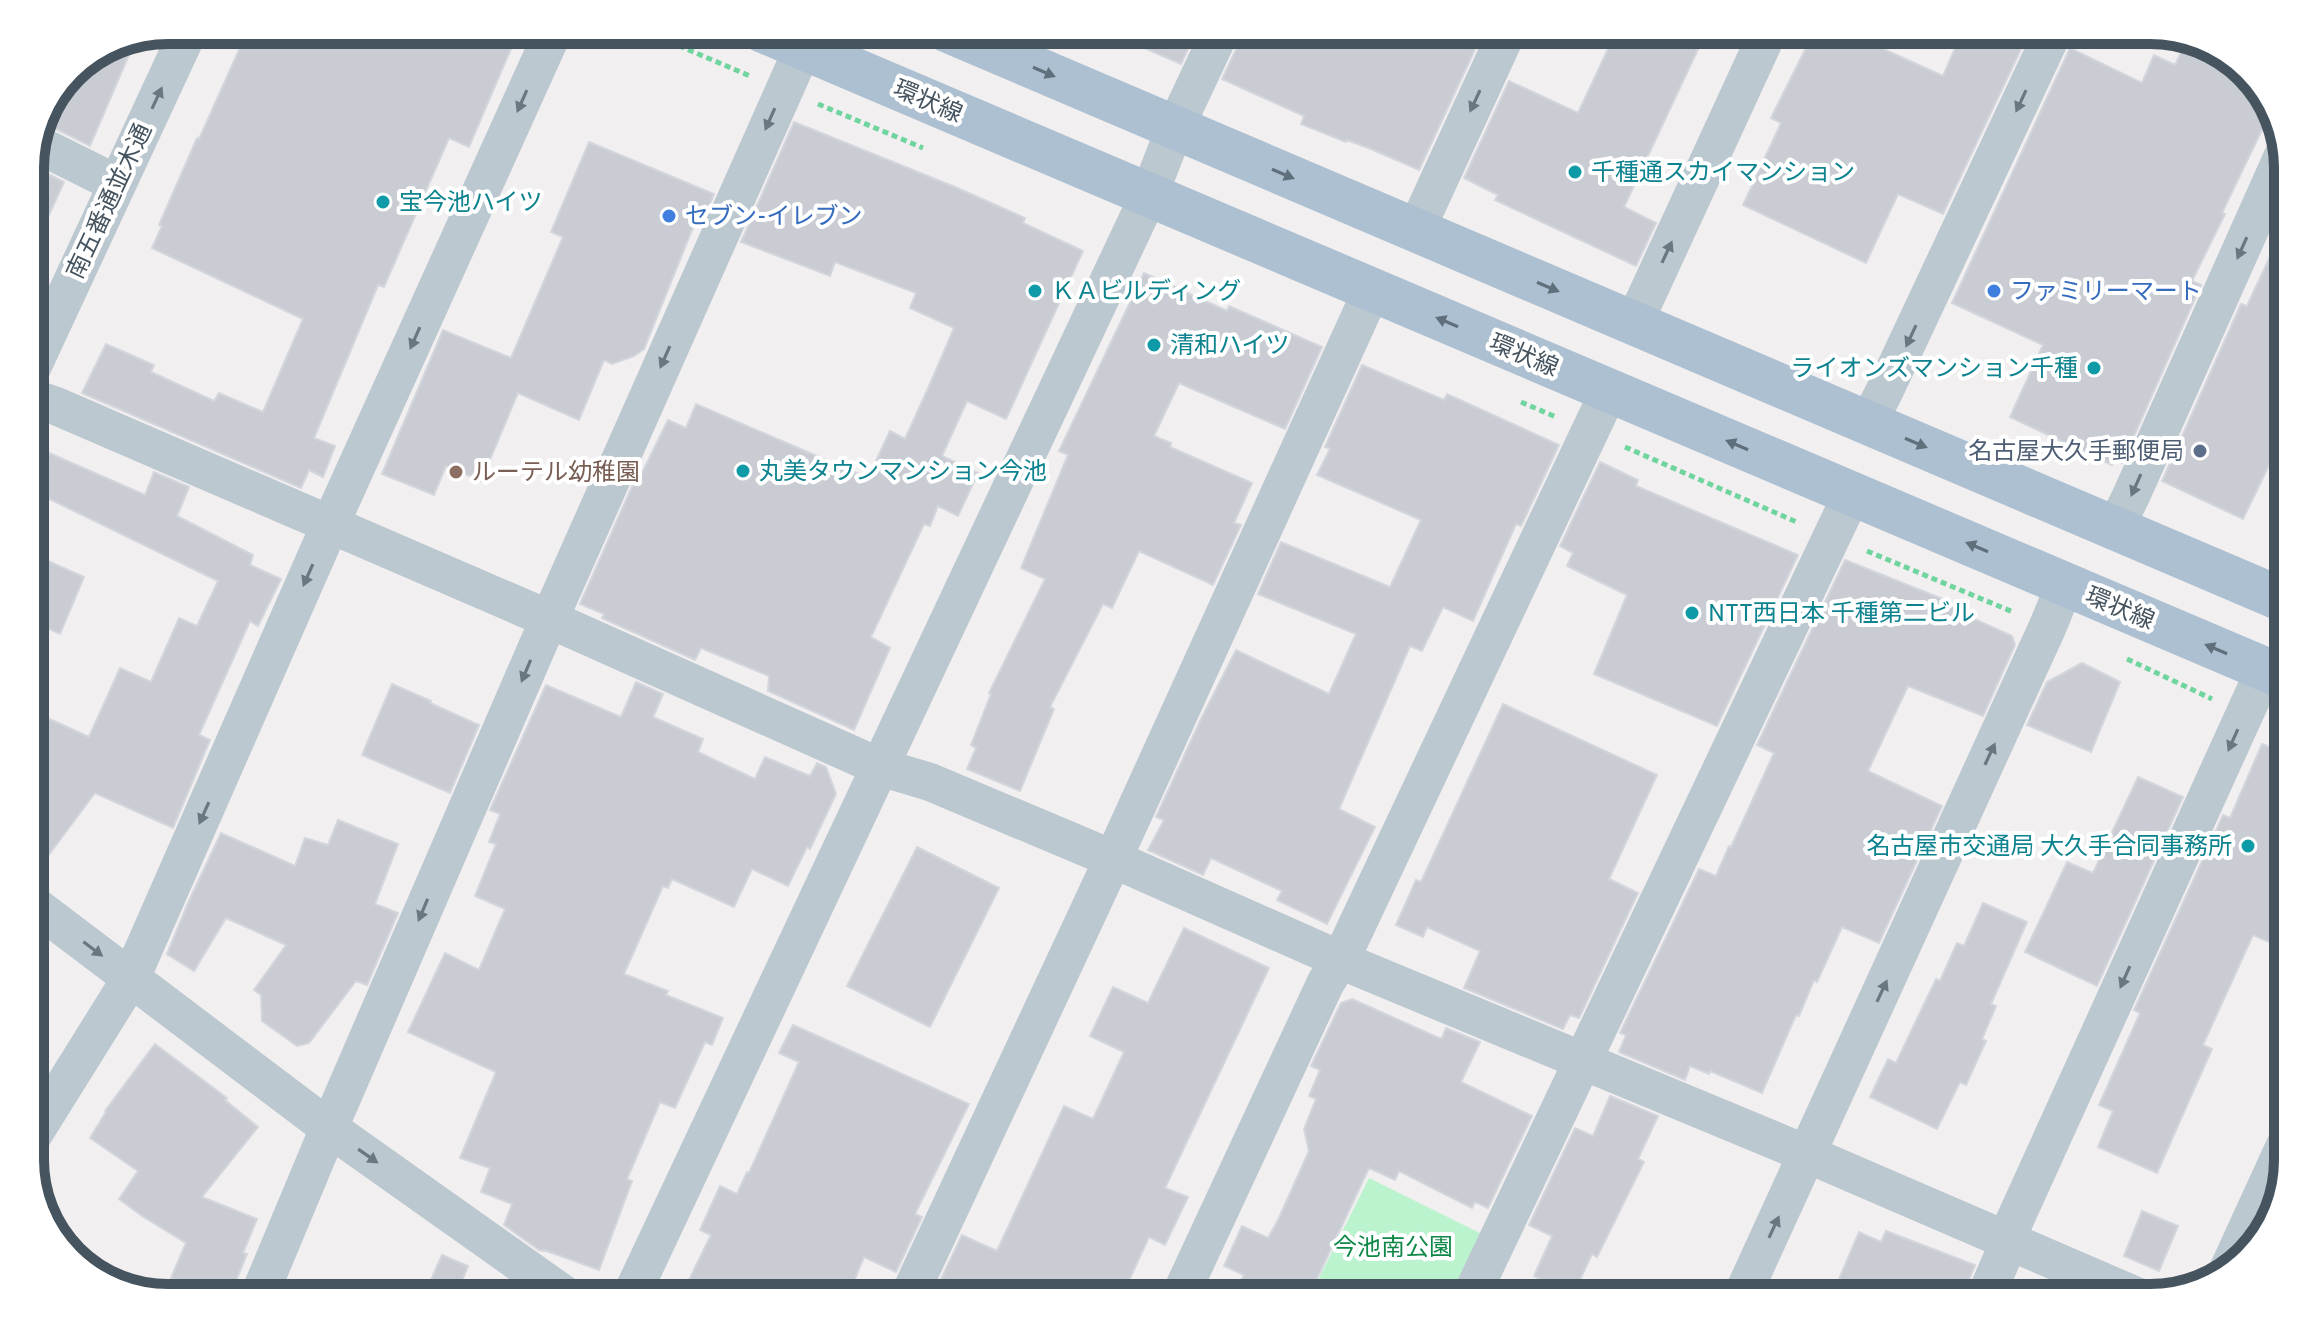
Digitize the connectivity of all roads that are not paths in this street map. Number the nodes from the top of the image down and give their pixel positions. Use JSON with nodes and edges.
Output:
{"nodes":[{"id":1,"x":182,"y":44,"type":"edge"},
{"id":2,"x":548,"y":44,"type":"edge"},
{"id":3,"x":794,"y":44,"type":"edge"},
{"id":4,"x":979,"y":44,"type":"edge"},
{"id":5,"x":1214,"y":44,"type":"edge"},
{"id":6,"x":1502,"y":44,"type":"edge"},
{"id":7,"x":1763,"y":44,"type":"edge"},
{"id":8,"x":2047,"y":44,"type":"edge"},
{"id":9,"x":803,"y":48,"type":"junction"},
{"id":10,"x":1175,"y":128,"type":"junction"},
{"id":11,"x":46,"y":148,"type":"edge"},
{"id":12,"x":2274,"y":176,"type":"edge"},
{"id":13,"x":117,"y":184,"type":"junction"},
{"id":14,"x":1149,"y":195,"type":"junction"},
{"id":15,"x":1416,"y":230,"type":"junction"},
{"id":16,"x":1372,"y":290,"type":"junction"},
{"id":17,"x":1634,"y":323,"type":"junction"},
{"id":18,"x":44,"y":342,"type":"edge"},
{"id":19,"x":1609,"y":391,"type":"junction"},
{"id":20,"x":44,"y":403,"type":"edge"},
{"id":21,"x":1868,"y":423,"type":"junction"},
{"id":22,"x":1852,"y":494,"type":"junction"},
{"id":23,"x":330,"y":525,"type":"junction"},
{"id":24,"x":2115,"y":528,"type":"junction"},
{"id":25,"x":2065,"y":584,"type":"junction"},
{"id":26,"x":2274,"y":596,"type":"edge"},
{"id":27,"x":549,"y":619,"type":"junction"},
{"id":28,"x":2274,"y":673,"type":"edge"},
{"id":29,"x":2274,"y":678,"type":"edge"},
{"id":30,"x":880,"y":767,"type":"junction"},
{"id":31,"x":1113,"y":859,"type":"junction"},
{"id":32,"x":44,"y":913,"type":"edge"},
{"id":33,"x":1341,"y":959,"type":"junction"},
{"id":34,"x":131,"y":978,"type":"junction"},
{"id":35,"x":1582,"y":1060,"type":"junction"},
{"id":36,"x":44,"y":1118,"type":"edge"},
{"id":37,"x":329,"y":1128,"type":"junction"},
{"id":38,"x":1807,"y":1154,"type":"junction"},
{"id":39,"x":2273,"y":1171,"type":"edge"},
{"id":40,"x":2009,"y":1242,"type":"junction"},
{"id":41,"x":2238,"y":1248,"type":"edge"},
{"id":42,"x":264,"y":1284,"type":"edge"},
{"id":43,"x":549,"y":1284,"type":"edge"},
{"id":44,"x":637,"y":1284,"type":"edge"},
{"id":45,"x":915,"y":1284,"type":"edge"},
{"id":46,"x":1186,"y":1284,"type":"edge"},
{"id":47,"x":1477,"y":1284,"type":"edge"},
{"id":48,"x":1747,"y":1284,"type":"edge"},
{"id":49,"x":1991,"y":1284,"type":"edge"},
{"id":50,"x":2108,"y":1284,"type":"edge"}],
"edges":[{"from":13,"to":1,"type":"street","name":"南五番通並木通","one_way":true},
{"from":2,"to":23,"type":"street","one_way":true},
{"from":3,"to":9,"type":"main road","name":"環状線"},
{"from":4,"to":10,"type":"main road","one_way":true},
{"from":5,"to":10,"type":"street"},
{"from":6,"to":15,"type":"street","one_way":true},
{"from":17,"to":7,"type":"street","one_way":true},
{"from":8,"to":21,"type":"street","one_way":true},
{"from":9,"to":14,"type":"main road","name":"環状線"},
{"from":9,"to":27,"type":"street","one_way":true},
{"from":10,"to":14,"type":"street"},
{"from":10,"to":15,"type":"main road","one_way":true},
{"from":11,"to":13,"type":"street"},
{"from":12,"to":24,"type":"street","one_way":true},
{"from":13,"to":18,"type":"street","name":"南五番通並木通"},
{"from":14,"to":16,"type":"main road","name":"環状線"},
{"from":14,"to":30,"type":"street"},
{"from":15,"to":17,"type":"main road","one_way":true},
{"from":19,"to":16,"type":"main road","name":"環状線","one_way":true},
{"from":16,"to":31,"type":"street"},
{"from":17,"to":21,"type":"main road"},
{"from":22,"to":19,"type":"main road","name":"環状線","one_way":true},
{"from":19,"to":33,"type":"street"},
{"from":20,"to":23,"type":"street"},
{"from":21,"to":24,"type":"main road","one_way":true},
{"from":25,"to":22,"type":"main road","name":"環状線","one_way":true},
{"from":22,"to":35,"type":"street"},
{"from":23,"to":27,"type":"street"},
{"from":23,"to":34,"type":"street","one_way":true},
{"from":24,"to":26,"type":"main road"},
{"from":28,"to":25,"type":"main road","name":"環状線","one_way":true},
{"from":38,"to":25,"type":"street","one_way":true},
{"from":27,"to":30,"type":"street"},
{"from":27,"to":37,"type":"street","one_way":true},
{"from":29,"to":40,"type":"street","one_way":true},
{"from":30,"to":31,"type":"street"},
{"from":30,"to":44,"type":"street"},
{"from":31,"to":33,"type":"street"},
{"from":31,"to":45,"type":"street"},
{"from":32,"to":34,"type":"street","one_way":true},
{"from":33,"to":35,"type":"street"},
{"from":33,"to":46,"type":"street"},
{"from":34,"to":36,"type":"street"},
{"from":34,"to":37,"type":"street"},
{"from":35,"to":38,"type":"street"},
{"from":35,"to":47,"type":"street"},
{"from":37,"to":42,"type":"street"},
{"from":37,"to":43,"type":"street","one_way":true},
{"from":38,"to":40,"type":"street"},
{"from":48,"to":38,"type":"street","one_way":true},
{"from":39,"to":41,"type":"street"},
{"from":40,"to":49,"type":"street"},
{"from":40,"to":50,"type":"street"}]}
